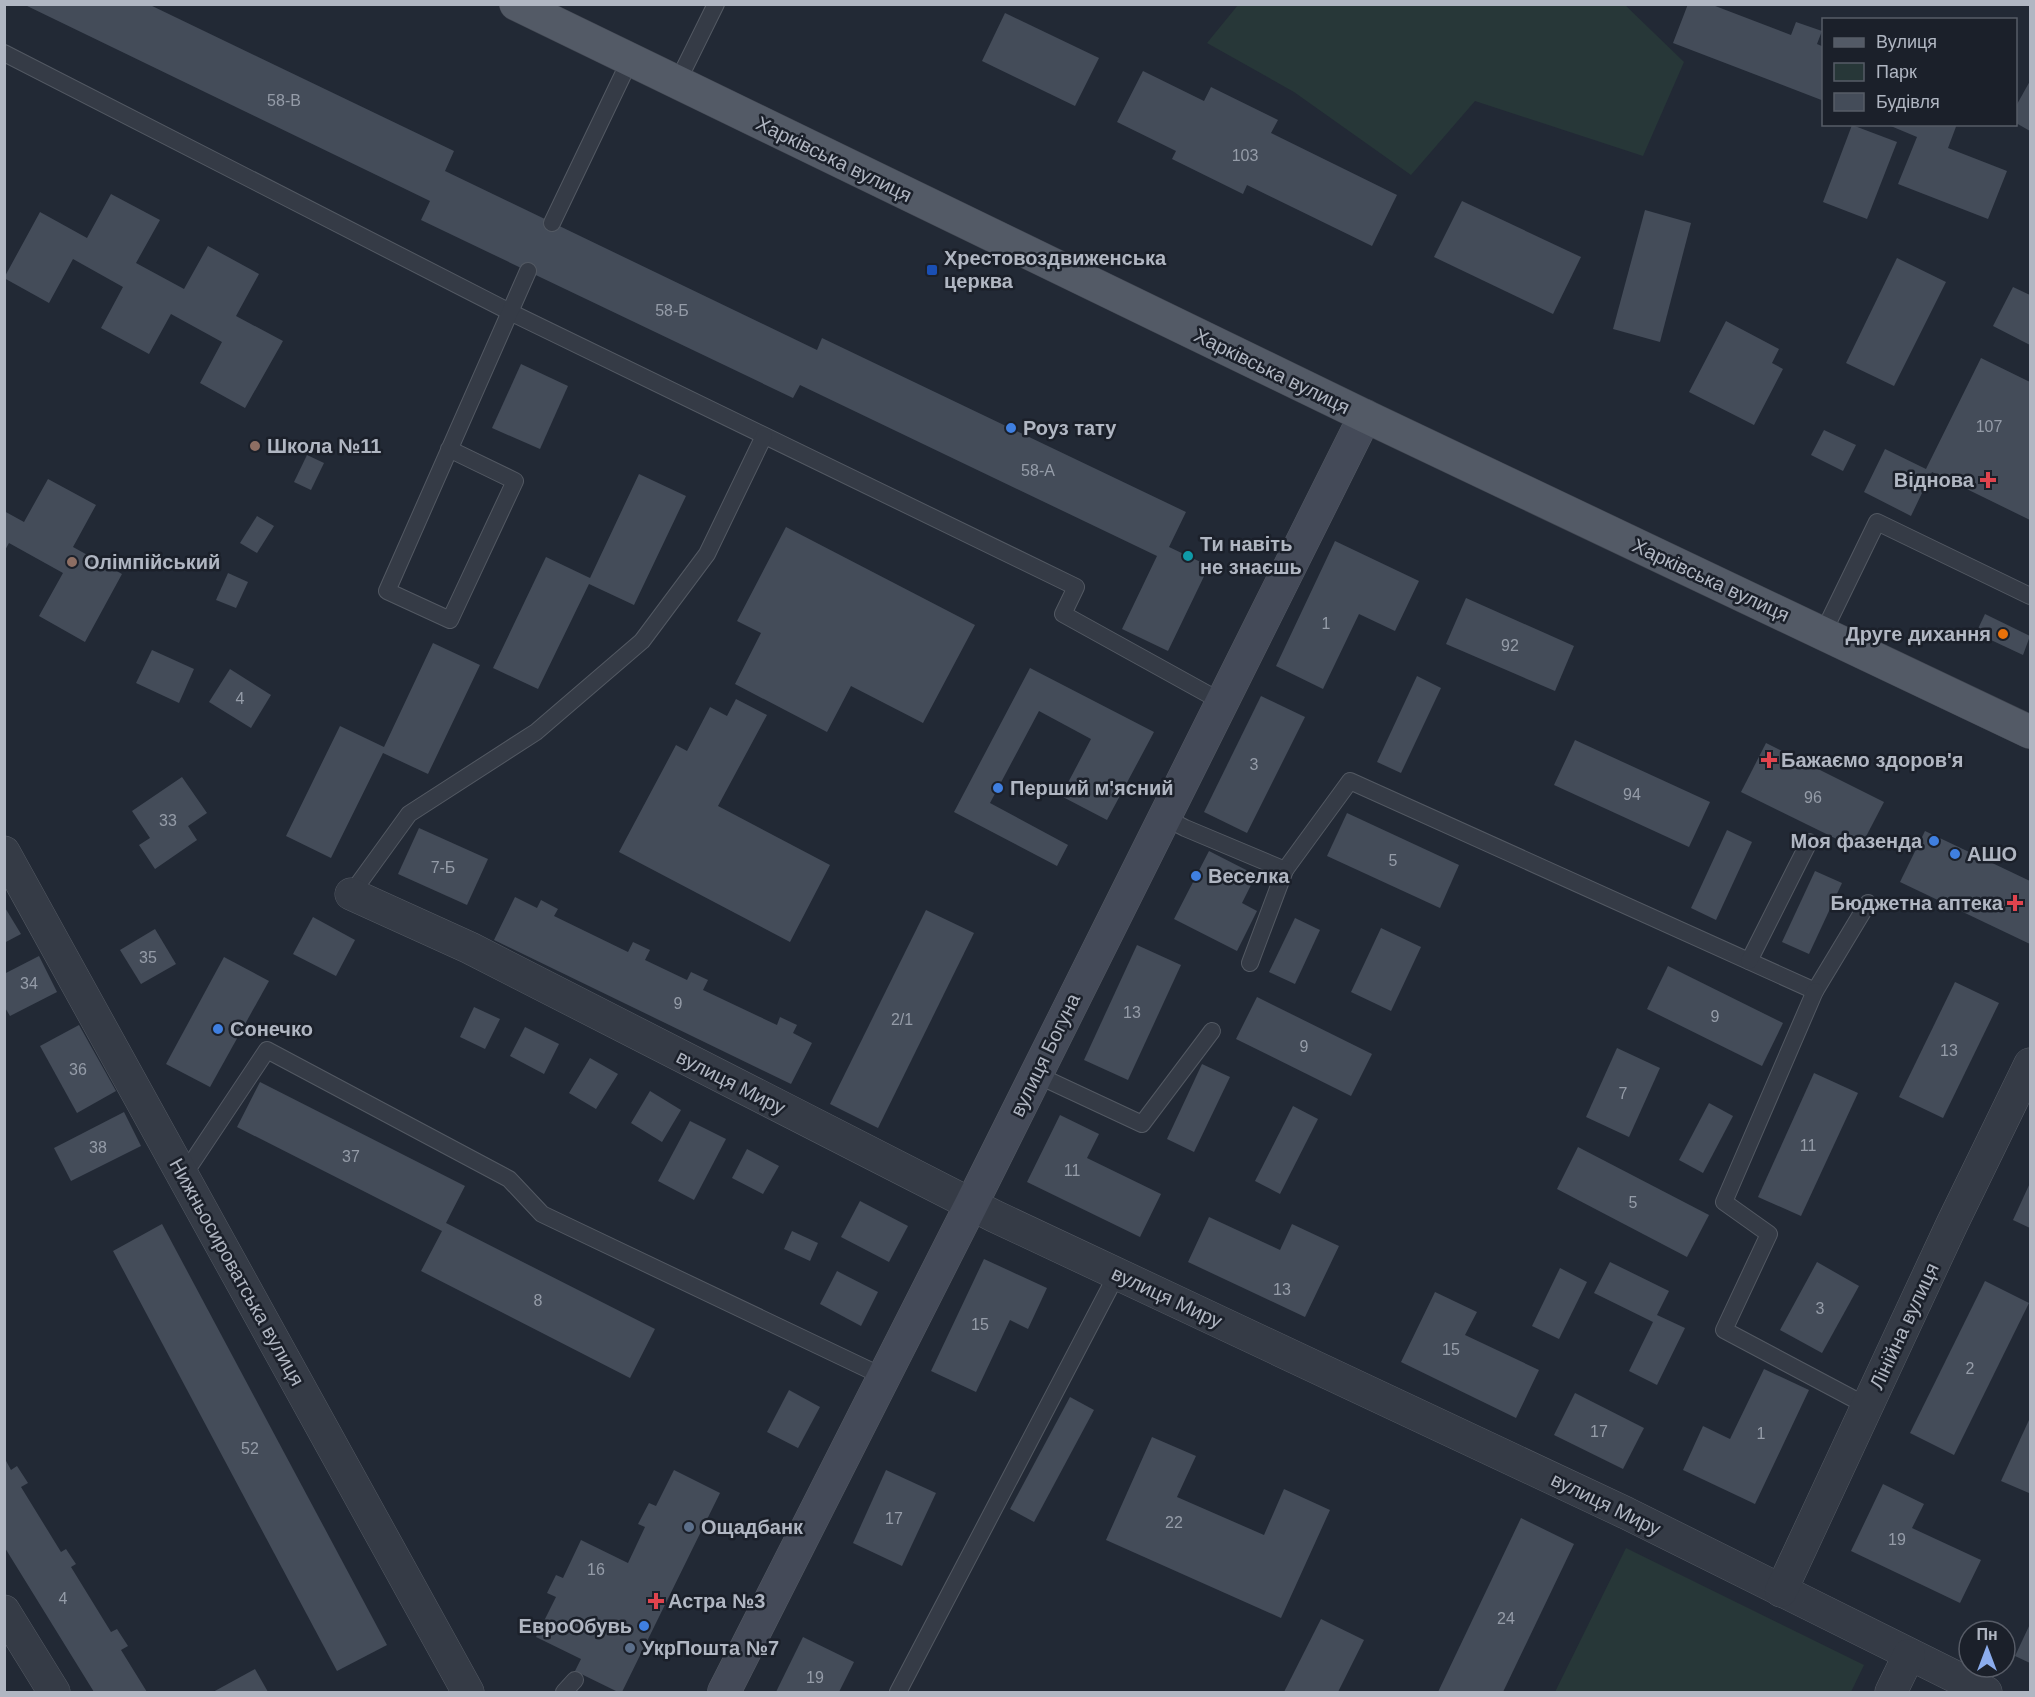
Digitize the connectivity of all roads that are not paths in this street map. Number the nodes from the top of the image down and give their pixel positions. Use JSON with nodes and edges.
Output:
{"nodes":[{"id":1,"x":516,"y":4,"type":"edge"},
{"id":2,"x":716,"y":4,"type":"edge"},
{"id":3,"x":4,"y":53,"type":"edge"},
{"id":4,"x":630,"y":60,"type":"junction"},
{"id":5,"x":676,"y":83,"type":"junction"},
{"id":6,"x":552,"y":222,"type":"dead end"},
{"id":7,"x":528,"y":271,"type":"dead end"},
{"id":8,"x":510,"y":312,"type":"junction"},
{"id":9,"x":1365,"y":416,"type":"junction"},
{"id":10,"x":764,"y":436,"type":"junction"},
{"id":11,"x":449,"y":450,"type":"junction"},
{"id":12,"x":2031,"y":596,"type":"edge"},
{"id":13,"x":1823,"y":633,"type":"junction"},
{"id":14,"x":1222,"y":702,"type":"junction"},
{"id":15,"x":2031,"y":732,"type":"edge"},
{"id":16,"x":1164,"y":817,"type":"junction"},
{"id":17,"x":1809,"y":842,"type":"dead end"},
{"id":18,"x":4,"y":852,"type":"edge"},
{"id":19,"x":1285,"y":870,"type":"junction"},
{"id":20,"x":351,"y":894,"type":"joint"},
{"id":21,"x":1868,"y":903,"type":"dead end"},
{"id":22,"x":1749,"y":961,"type":"junction"},
{"id":23,"x":1250,"y":963,"type":"dead end"},
{"id":24,"x":1815,"y":991,"type":"junction"},
{"id":25,"x":1212,"y":1031,"type":"dead end"},
{"id":26,"x":2031,"y":1064,"type":"edge"},
{"id":27,"x":1035,"y":1074,"type":"junction"},
{"id":28,"x":183,"y":1176,"type":"junction"},
{"id":29,"x":971,"y":1205,"type":"junction"},
{"id":30,"x":1117,"y":1274,"type":"junction"},
{"id":31,"x":884,"y":1377,"type":"junction"},
{"id":32,"x":1867,"y":1406,"type":"junction"},
{"id":33,"x":1781,"y":1591,"type":"junction"},
{"id":34,"x":4,"y":1611,"type":"edge"},
{"id":35,"x":1909,"y":1655,"type":"junction"},
{"id":36,"x":54,"y":1692,"type":"edge"},
{"id":37,"x":468,"y":1692,"type":"edge"},
{"id":38,"x":724,"y":1692,"type":"edge"},
{"id":39,"x":898,"y":1692,"type":"edge"},
{"id":40,"x":1891,"y":1692,"type":"edge"},
{"id":41,"x":1986,"y":1692,"type":"edge"}],
"edges":[{"from":1,"to":4,"type":"main road","name":"Харківська вулиця"},
{"from":2,"to":5,"type":"lane"},
{"from":3,"to":8,"type":"lane"},
{"from":4,"to":5,"type":"main road","name":"Харківська вулиця"},
{"from":4,"to":6,"type":"lane"},
{"from":5,"to":9,"type":"main road","name":"Харківська вулиця"},
{"from":7,"to":8,"type":"lane"},
{"from":8,"to":10,"type":"lane"},
{"from":8,"to":11,"type":"lane"},
{"from":9,"to":13,"type":"main road","name":"Харківська вулиця"},
{"from":9,"to":14,"type":"main road","name":"вулиця Богуна"},
{"from":10,"to":14,"type":"lane"},
{"from":10,"to":20,"type":"lane"},
{"from":11,"to":11,"type":"lane"},
{"from":12,"to":13,"type":"lane"},
{"from":13,"to":15,"type":"main road","name":"Харківська вулиця"},
{"from":14,"to":16,"type":"main road","name":"вулиця Богуна"},
{"from":16,"to":19,"type":"lane"},
{"from":16,"to":27,"type":"main road","name":"вулиця Богуна"},
{"from":17,"to":22,"type":"lane"},
{"from":18,"to":28,"type":"street","name":"Нижньосироватська вулиця"},
{"from":19,"to":22,"type":"lane"},
{"from":19,"to":23,"type":"lane"},
{"from":20,"to":29,"type":"street","name":"вулиця Миру"},
{"from":21,"to":24,"type":"lane"},
{"from":22,"to":24,"type":"lane"},
{"from":24,"to":32,"type":"lane"},
{"from":25,"to":27,"type":"lane"},
{"from":26,"to":32,"type":"street","name":"Лінійна вулиця"},
{"from":27,"to":29,"type":"main road","name":"вулиця Богуна"},
{"from":28,"to":31,"type":"lane"},
{"from":28,"to":37,"type":"street","name":"Нижньосироватська вулиця"},
{"from":29,"to":30,"type":"street","name":"вулиця Миру"},
{"from":29,"to":31,"type":"main road","name":"вулиця Богуна"},
{"from":30,"to":33,"type":"street","name":"вулиця Миру"},
{"from":30,"to":39,"type":"lane"},
{"from":31,"to":38,"type":"main road","name":"вулиця Богуна"},
{"from":32,"to":33,"type":"street","name":"Лінійна вулиця"},
{"from":33,"to":35,"type":"street","name":"вулиця Миру"},
{"from":34,"to":36,"type":"street"},
{"from":35,"to":40,"type":"street"},
{"from":35,"to":41,"type":"street","name":"вулиця Миру"}]}
